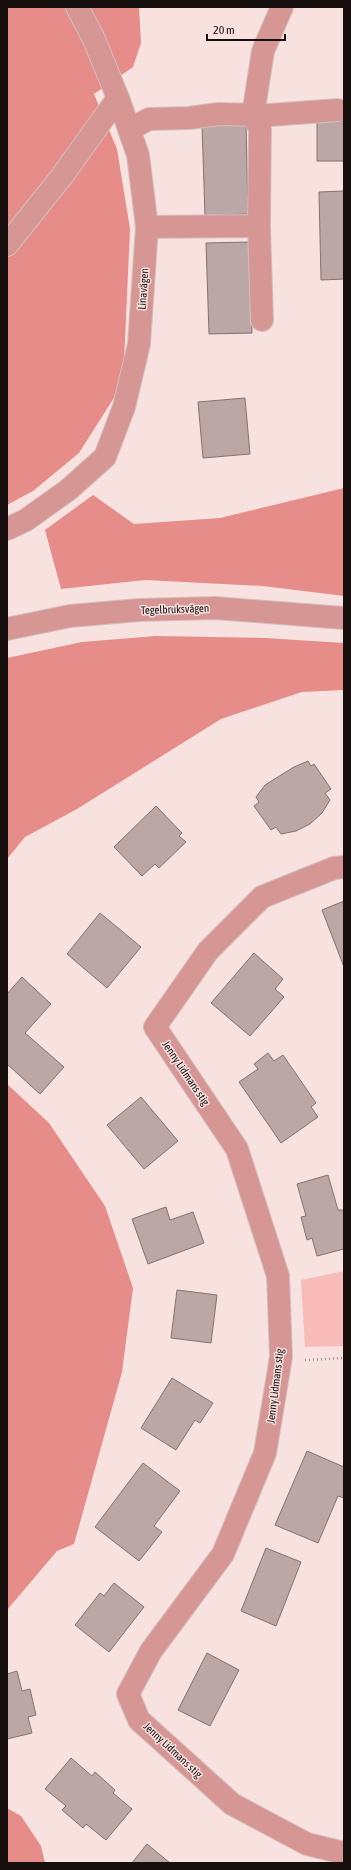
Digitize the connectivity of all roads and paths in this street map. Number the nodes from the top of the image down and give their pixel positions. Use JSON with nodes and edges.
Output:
{"nodes":[{"id":1,"x":77,"y":7,"type":"edge"},
{"id":2,"x":282,"y":7,"type":"edge"},
{"id":3,"x":118,"y":98,"type":"junction"},
{"id":4,"x":338,"y":110,"type":"dead end"},
{"id":5,"x":253,"y":115,"type":"junction"},
{"id":6,"x":130,"y":129,"type":"junction"},
{"id":7,"x":259,"y":226,"type":"junction"},
{"id":8,"x":147,"y":227,"type":"junction"},
{"id":9,"x":7,"y":245,"type":"edge"},
{"id":10,"x":262,"y":320,"type":"dead end"},
{"id":11,"x":7,"y":529,"type":"edge"},
{"id":12,"x":344,"y":618,"type":"edge"},
{"id":13,"x":7,"y":629,"type":"edge"},
{"id":14,"x":344,"y":867,"type":"edge"},
{"id":15,"x":281,"y":1357,"type":"junction"},
{"id":16,"x":344,"y":1358,"type":"edge"},
{"id":17,"x":344,"y":1853,"type":"edge"}],
"edges":[{"from":1,"to":3,"type":"street","name":"Linavägen"},
{"from":2,"to":5,"type":"street"},
{"from":3,"to":6,"type":"street","name":"Linavägen"},
{"from":3,"to":9,"type":"street"},
{"from":4,"to":5,"type":"street"},
{"from":5,"to":6,"type":"street"},
{"from":5,"to":7,"type":"street"},
{"from":6,"to":8,"type":"street","name":"Linavägen"},
{"from":7,"to":8,"type":"street"},
{"from":7,"to":10,"type":"street"},
{"from":8,"to":11,"type":"street","name":"Linavägen"},
{"from":12,"to":13,"type":"street","name":"Tegelbruksvägen"},
{"from":14,"to":15,"type":"street","name":"Jenny Lidmans stig"},
{"from":15,"to":16,"type":"path"},
{"from":15,"to":17,"type":"street","name":"Jenny Lidmans stig"}]}
